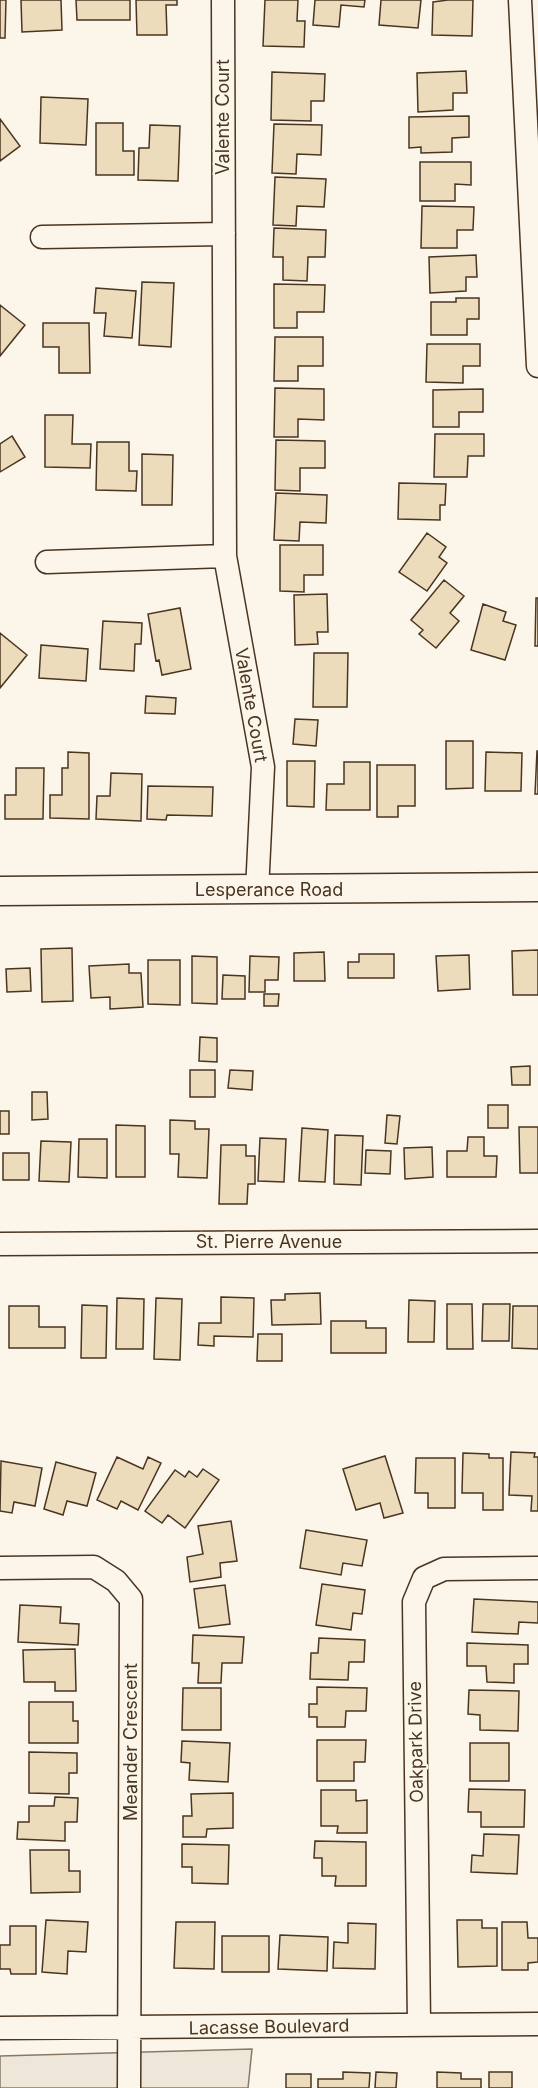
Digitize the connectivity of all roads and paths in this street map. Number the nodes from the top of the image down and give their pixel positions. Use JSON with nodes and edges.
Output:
{"nodes":[{"id":1,"x":222,"y":0,"type":"edge"},
{"id":2,"x":520,"y":0,"type":"edge"},
{"id":3,"x":224,"y":234,"type":"junction"},
{"id":4,"x":42,"y":237,"type":"dead end"},
{"id":5,"x":538,"y":366,"type":"edge"},
{"id":6,"x":225,"y":556,"type":"junction"},
{"id":7,"x":47,"y":562,"type":"dead end"},
{"id":8,"x":538,"y":887,"type":"edge"},
{"id":9,"x":0,"y":891,"type":"edge"},
{"id":10,"x":257,"y":891,"type":"junction"},
{"id":11,"x":538,"y":1241,"type":"edge"},
{"id":12,"x":0,"y":1244,"type":"edge"},
{"id":13,"x":0,"y":1568,"type":"edge"},
{"id":14,"x":538,"y":1568,"type":"edge"},
{"id":15,"x":419,"y":2024,"type":"junction"},
{"id":16,"x":538,"y":2024,"type":"edge"},
{"id":17,"x":0,"y":2028,"type":"edge"},
{"id":18,"x":130,"y":2028,"type":"junction"},
{"id":19,"x":129,"y":2088,"type":"edge"}],
"edges":[{"from":1,"to":3,"type":"street","name":"Valente Court"},
{"from":2,"to":5,"type":"street"},
{"from":3,"to":4,"type":"street"},
{"from":3,"to":6,"type":"street","name":"Valente Court"},
{"from":6,"to":7,"type":"street"},
{"from":6,"to":10,"type":"street","name":"Valente Court"},
{"from":8,"to":10,"type":"main road","name":"Lesperance Road"},
{"from":9,"to":10,"type":"main road","name":"Lesperance Road"},
{"from":11,"to":12,"type":"street","name":"St. Pierre Avenue"},
{"from":13,"to":18,"type":"street","name":"Meander Crescent"},
{"from":14,"to":15,"type":"street","name":"Oakpark Drive"},
{"from":15,"to":16,"type":"street","name":"Lacasse Boulevard"},
{"from":15,"to":18,"type":"street","name":"Lacasse Boulevard"},
{"from":17,"to":18,"type":"street","name":"Lacasse Boulevard"},
{"from":18,"to":19,"type":"street","name":"Meander Crescent"}]}
